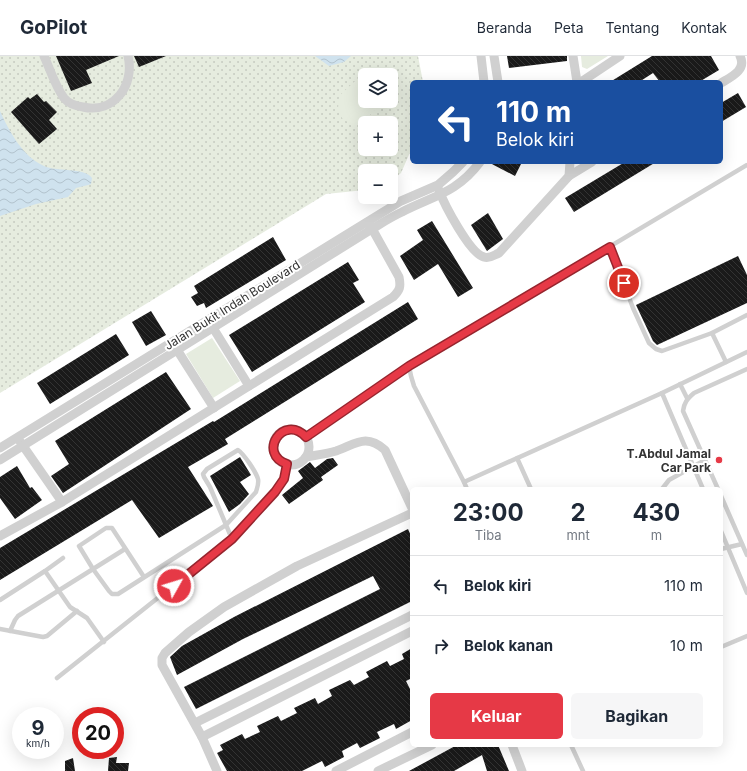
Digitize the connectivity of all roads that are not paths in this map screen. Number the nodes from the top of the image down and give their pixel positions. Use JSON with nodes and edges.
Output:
{"nodes":[{"id":1,"x":44,"y":56,"type":"edge"},
{"id":2,"x":128,"y":56,"type":"edge"},
{"id":3,"x":480,"y":56,"type":"edge"},
{"id":4,"x":494,"y":56,"type":"edge"},
{"id":5,"x":574,"y":56,"type":"edge"},
{"id":6,"x":620,"y":56,"type":"edge"},
{"id":7,"x":740,"y":56,"type":"edge"},
{"id":8,"x":484,"y":80,"type":"edge"},
{"id":9,"x":498,"y":80,"type":"edge"},
{"id":10,"x":577,"y":80,"type":"edge"},
{"id":11,"x":584,"y":80,"type":"edge"},
{"id":12,"x":723,"y":82,"type":"edge"},
{"id":13,"x":461,"y":164,"type":"edge"},
{"id":14,"x":478,"y":164,"type":"edge"},
{"id":15,"x":570,"y":164,"type":"edge"},
{"id":16,"x":589,"y":164,"type":"edge"},
{"id":17,"x":747,"y":165,"type":"edge"},
{"id":18,"x":569,"y":176,"type":"junction"},
{"id":19,"x":438,"y":184,"type":"junction"},
{"id":20,"x":441,"y":195,"type":"junction"},
{"id":21,"x":370,"y":225,"type":"junction"},
{"id":22,"x":610,"y":247,"type":"junction"},
{"id":23,"x":747,"y":315,"type":"edge"},
{"id":24,"x":210,"y":324,"type":"junction"},
{"id":25,"x":712,"y":333,"type":"junction"},
{"id":26,"x":174,"y":346,"type":"junction"},
{"id":27,"x":747,"y":352,"type":"edge"},
{"id":28,"x":726,"y":362,"type":"junction"},
{"id":29,"x":409,"y":366,"type":"junction"},
{"id":30,"x":747,"y":369,"type":"edge"},
{"id":31,"x":680,"y":384,"type":"junction"},
{"id":32,"x":249,"y":386,"type":"junction"},
{"id":33,"x":662,"y":393,"type":"junction"},
{"id":34,"x":687,"y":398,"type":"junction"},
{"id":35,"x":214,"y":408,"type":"junction"},
{"id":36,"x":306,"y":437,"type":"junction"},
{"id":37,"x":20,"y":441,"type":"junction"},
{"id":38,"x":0,"y":448,"type":"edge"},
{"id":39,"x":306,"y":457,"type":"junction"},
{"id":40,"x":517,"y":458,"type":"junction"},
{"id":41,"x":0,"y":460,"type":"edge"},
{"id":42,"x":705,"y":460,"type":"junction"},
{"id":43,"x":287,"y":464,"type":"junction"},
{"id":44,"x":693,"y":466,"type":"junction"},
{"id":45,"x":464,"y":482,"type":"junction"},
{"id":46,"x":466,"y":487,"type":"edge"},
{"id":47,"x":530,"y":487,"type":"edge"},
{"id":48,"x":664,"y":487,"type":"edge"},
{"id":49,"x":702,"y":487,"type":"edge"},
{"id":50,"x":717,"y":487,"type":"edge"},
{"id":51,"x":723,"y":501,"type":"edge"},
{"id":52,"x":62,"y":502,"type":"junction"},
{"id":53,"x":410,"y":504,"type":"edge"},
{"id":54,"x":410,"y":515,"type":"edge"},
{"id":55,"x":226,"y":525,"type":"junction"},
{"id":56,"x":723,"y":535,"type":"edge"},
{"id":57,"x":0,"y":536,"type":"edge"},
{"id":58,"x":232,"y":539,"type":"junction"},
{"id":59,"x":742,"y":544,"type":"junction"},
{"id":60,"x":729,"y":548,"type":"junction"},
{"id":61,"x":125,"y":549,"type":"junction"},
{"id":62,"x":723,"y":549,"type":"edge"},
{"id":63,"x":747,"y":555,"type":"edge"},
{"id":64,"x":63,"y":558,"type":"dead end"},
{"id":65,"x":93,"y":569,"type":"junction"},
{"id":66,"x":45,"y":571,"type":"junction"},
{"id":67,"x":144,"y":578,"type":"junction"},
{"id":68,"x":59,"y":590,"type":"junction"},
{"id":69,"x":747,"y":592,"type":"edge"},
{"id":70,"x":0,"y":600,"type":"edge"},
{"id":71,"x":77,"y":611,"type":"junction"},
{"id":72,"x":410,"y":616,"type":"edge"},
{"id":73,"x":0,"y":629,"type":"edge"},
{"id":74,"x":10,"y":631,"type":"junction"},
{"id":75,"x":410,"y":632,"type":"edge"},
{"id":76,"x":747,"y":636,"type":"edge"},
{"id":77,"x":104,"y":642,"type":"junction"},
{"id":78,"x":723,"y":646,"type":"edge"},
{"id":79,"x":57,"y":678,"type":"dead end"},
{"id":80,"x":195,"y":723,"type":"junction"},
{"id":81,"x":410,"y":733,"type":"edge"},
{"id":82,"x":202,"y":736,"type":"junction"},
{"id":83,"x":428,"y":747,"type":"edge"},
{"id":84,"x":513,"y":747,"type":"edge"},
{"id":85,"x":572,"y":747,"type":"edge"},
{"id":86,"x":217,"y":771,"type":"edge"},
{"id":87,"x":336,"y":771,"type":"edge"},
{"id":88,"x":378,"y":771,"type":"edge"},
{"id":89,"x":522,"y":771,"type":"edge"},
{"id":90,"x":583,"y":771,"type":"edge"}],
"edges":[{"from":1,"to":2,"type":"street"},
{"from":3,"to":8,"type":"street"},
{"from":4,"to":9,"type":"street"},
{"from":5,"to":10,"type":"street"},
{"from":6,"to":11,"type":"street"},
{"from":7,"to":12,"type":"street"},
{"from":13,"to":19,"type":"street"},
{"from":14,"to":20,"type":"street"},
{"from":15,"to":18,"type":"street"},
{"from":16,"to":18,"type":"street"},
{"from":17,"to":22,"type":"lane"},
{"from":18,"to":20,"type":"street"},
{"from":19,"to":20,"type":"street"},
{"from":19,"to":21,"type":"street"},
{"from":20,"to":21,"type":"street"},
{"from":21,"to":24,"type":"street"},
{"from":21,"to":32,"type":"street"},
{"from":22,"to":25,"type":"lane"},
{"from":22,"to":29,"type":"lane"},
{"from":23,"to":25,"type":"lane"},
{"from":24,"to":26,"type":"street"},
{"from":24,"to":32,"type":"street"},
{"from":25,"to":28,"type":"lane"},
{"from":26,"to":35,"type":"street"},
{"from":26,"to":37,"type":"street"},
{"from":27,"to":28,"type":"lane"},
{"from":28,"to":31,"type":"lane"},
{"from":29,"to":36,"type":"lane"},
{"from":29,"to":45,"type":"lane"},
{"from":30,"to":34,"type":"lane"},
{"from":31,"to":33,"type":"lane"},
{"from":31,"to":34,"type":"lane"},
{"from":32,"to":35,"type":"street"},
{"from":33,"to":40,"type":"lane"},
{"from":33,"to":44,"type":"lane"},
{"from":34,"to":42,"type":"lane"},
{"from":35,"to":52,"type":"street"},
{"from":36,"to":39,"type":"street"},
{"from":36,"to":43,"type":"street"},
{"from":37,"to":38,"type":"street"},
{"from":37,"to":41,"type":"street"},
{"from":37,"to":52,"type":"street"},
{"from":39,"to":43,"type":"street"},
{"from":39,"to":53,"type":"street"},
{"from":40,"to":45,"type":"lane"},
{"from":40,"to":47,"type":"lane"},
{"from":42,"to":44,"type":"lane"},
{"from":42,"to":50,"type":"lane"},
{"from":43,"to":58,"type":"lane"},
{"from":44,"to":48,"type":"lane"},
{"from":44,"to":49,"type":"lane"},
{"from":45,"to":46,"type":"lane"},
{"from":51,"to":59,"type":"lane"},
{"from":52,"to":57,"type":"street"},
{"from":54,"to":80,"type":"street"},
{"from":55,"to":55,"type":"lane"},
{"from":55,"to":58,"type":"lane"},
{"from":55,"to":67,"type":"lane"},
{"from":56,"to":60,"type":"lane"},
{"from":58,"to":77,"type":"lane"},
{"from":59,"to":60,"type":"lane"},
{"from":59,"to":63,"type":"lane"},
{"from":60,"to":62,"type":"lane"},
{"from":60,"to":69,"type":"lane"},
{"from":61,"to":65,"type":"lane"},
{"from":61,"to":65,"type":"lane"},
{"from":61,"to":67,"type":"lane"},
{"from":64,"to":66,"type":"lane"},
{"from":65,"to":67,"type":"lane"},
{"from":65,"to":68,"type":"lane"},
{"from":66,"to":68,"type":"lane"},
{"from":66,"to":70,"type":"lane"},
{"from":68,"to":71,"type":"lane"},
{"from":68,"to":74,"type":"lane"},
{"from":71,"to":74,"type":"lane"},
{"from":71,"to":77,"type":"lane"},
{"from":72,"to":80,"type":"street"},
{"from":73,"to":74,"type":"lane"},
{"from":75,"to":82,"type":"street"},
{"from":76,"to":78,"type":"lane"},
{"from":77,"to":79,"type":"lane"},
{"from":80,"to":82,"type":"street"},
{"from":81,"to":87,"type":"street"},
{"from":82,"to":86,"type":"street"},
{"from":83,"to":88,"type":"street"},
{"from":84,"to":89,"type":"street"},
{"from":85,"to":90,"type":"lane"}]}
